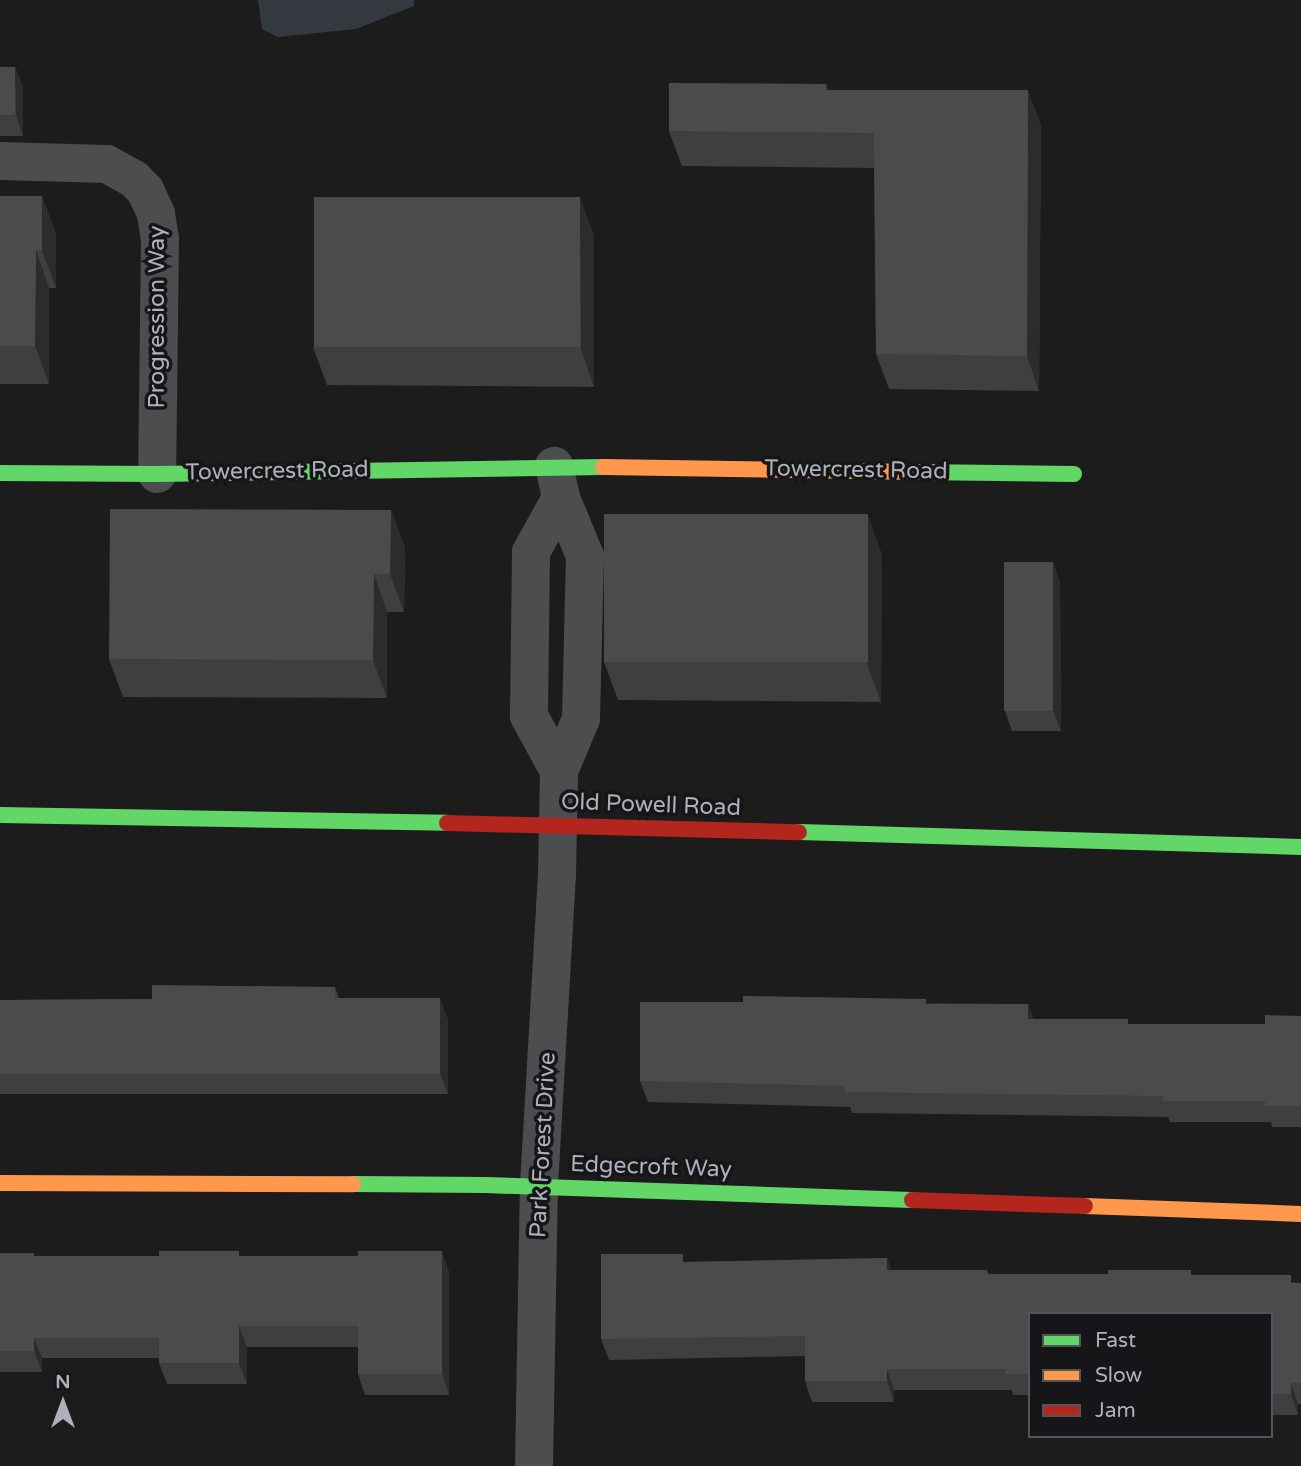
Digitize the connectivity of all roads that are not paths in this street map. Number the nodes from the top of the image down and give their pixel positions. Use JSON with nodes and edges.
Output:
{"nodes":[{"id":1,"x":0,"y":161,"type":"edge"},
{"id":2,"x":0,"y":472,"type":"edge"},
{"id":3,"x":157,"y":474,"type":"junction"},
{"id":4,"x":1074,"y":474,"type":"dead end"},
{"id":5,"x":557,"y":482,"type":"junction"},
{"id":6,"x":559,"y":771,"type":"junction"},
{"id":7,"x":0,"y":816,"type":"edge"},
{"id":8,"x":557,"y":825,"type":"junction"},
{"id":9,"x":1301,"y":846,"type":"edge"},
{"id":10,"x":0,"y":1182,"type":"edge"},
{"id":11,"x":540,"y":1186,"type":"junction"},
{"id":12,"x":1301,"y":1214,"type":"edge"},
{"id":13,"x":534,"y":1466,"type":"edge"}],
"edges":[{"from":1,"to":3,"type":"street","name":"Progression Way"},
{"from":2,"to":3,"type":"street","name":"Towercrest Road"},
{"from":3,"to":5,"type":"street","name":"Towercrest Road"},
{"from":4,"to":5,"type":"street","name":"Towercrest Road"},
{"from":5,"to":6,"type":"street"},
{"from":5,"to":6,"type":"street"},
{"from":6,"to":8,"type":"street"},
{"from":7,"to":8,"type":"street","name":"Old Powell Road"},
{"from":8,"to":9,"type":"street","name":"Old Powell Road"},
{"from":8,"to":11,"type":"street","name":"Park Forest Drive"},
{"from":10,"to":11,"type":"street","name":"Edgecroft Way"},
{"from":11,"to":12,"type":"street","name":"Edgecroft Way"},
{"from":11,"to":13,"type":"street","name":"Park Forest Drive"}]}
